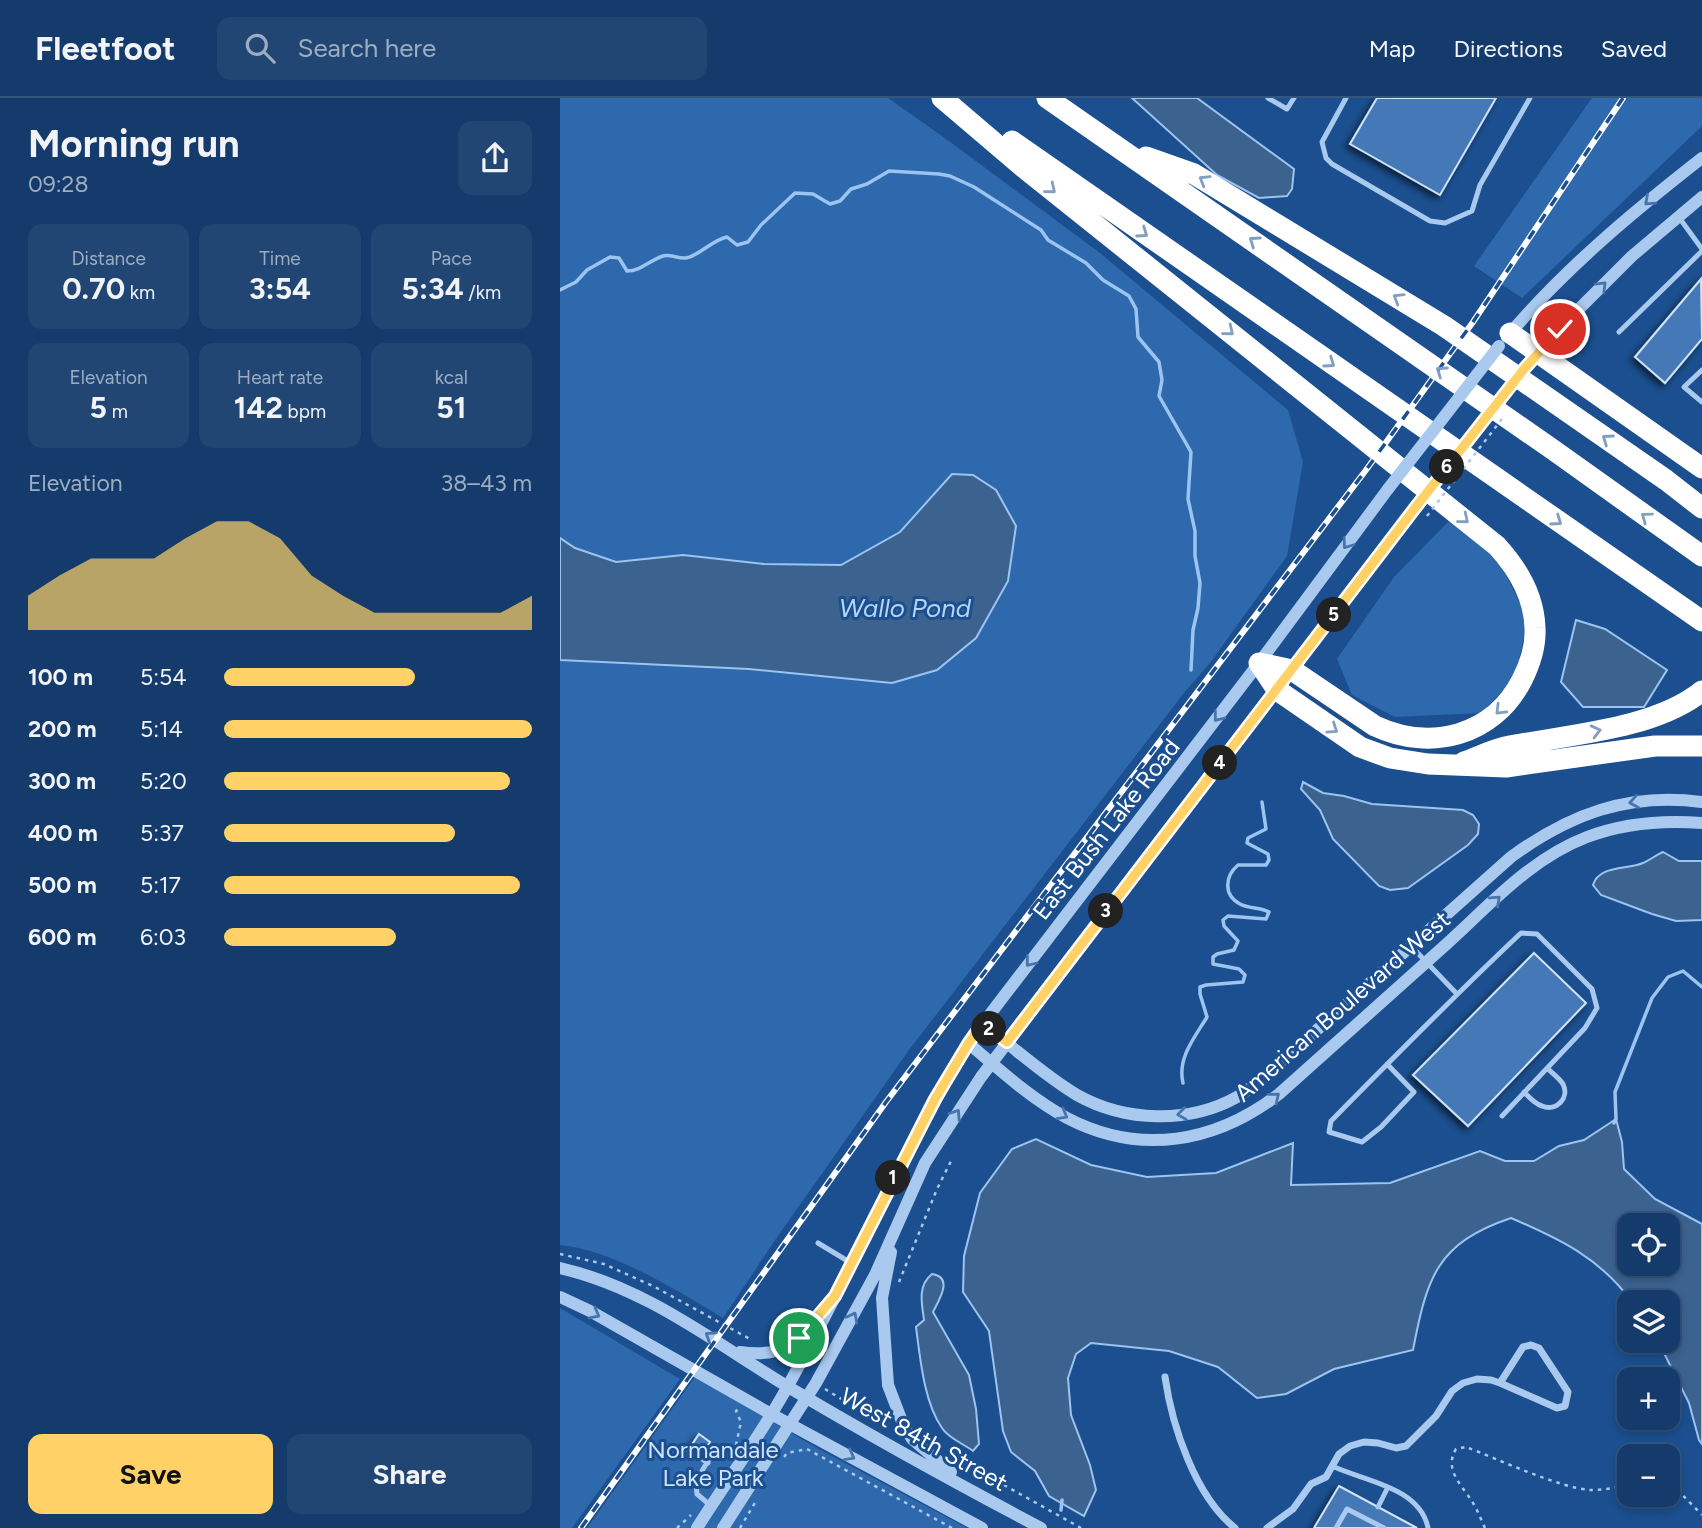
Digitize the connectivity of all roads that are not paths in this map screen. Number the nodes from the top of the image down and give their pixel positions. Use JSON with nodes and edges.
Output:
{"nodes":[{"id":1,"x":944,"y":98,"type":"edge"},
{"id":2,"x":1047,"y":98,"type":"edge"},
{"id":3,"x":1268,"y":98,"type":"edge"},
{"id":4,"x":1294,"y":98,"type":"edge"},
{"id":5,"x":1346,"y":98,"type":"edge"},
{"id":6,"x":1530,"y":98,"type":"edge"},
{"id":7,"x":1118,"y":147,"type":"junction"},
{"id":8,"x":1702,"y":158,"type":"edge"},
{"id":9,"x":1702,"y":197,"type":"edge"},
{"id":10,"x":1678,"y":216,"type":"junction"},
{"id":11,"x":1702,"y":250,"type":"edge"},
{"id":12,"x":1619,"y":332,"type":"dead end"},
{"id":13,"x":1504,"y":340,"type":"junction"},
{"id":14,"x":1533,"y":359,"type":"junction"},
{"id":15,"x":1702,"y":370,"type":"edge"},
{"id":16,"x":1702,"y":402,"type":"edge"},
{"id":17,"x":1702,"y":468,"type":"edge"},
{"id":18,"x":1702,"y":508,"type":"edge"},
{"id":19,"x":1702,"y":556,"type":"edge"},
{"id":20,"x":1702,"y":621,"type":"edge"},
{"id":21,"x":1259,"y":663,"type":"junction"},
{"id":22,"x":1292,"y":670,"type":"junction"},
{"id":23,"x":1277,"y":690,"type":"junction"},
{"id":24,"x":1697,"y":695,"type":"edge"},
{"id":25,"x":1702,"y":746,"type":"edge"},
{"id":26,"x":1459,"y":764,"type":"junction"},
{"id":27,"x":1702,"y":802,"type":"edge"},
{"id":28,"x":1702,"y":823,"type":"edge"},
{"id":29,"x":1411,"y":946,"type":"junction"},
{"id":30,"x":1427,"y":962,"type":"junction"},
{"id":31,"x":1457,"y":994,"type":"junction"},
{"id":32,"x":982,"y":1024,"type":"junction"},
{"id":33,"x":1007,"y":1042,"type":"junction"},
{"id":34,"x":968,"y":1044,"type":"junction"},
{"id":35,"x":991,"y":1062,"type":"junction"},
{"id":36,"x":1387,"y":1064,"type":"junction"},
{"id":37,"x":1547,"y":1068,"type":"junction"},
{"id":38,"x":1524,"y":1092,"type":"junction"},
{"id":39,"x":1502,"y":1116,"type":"dead end"},
{"id":40,"x":892,"y":1239,"type":"junction"},
{"id":41,"x":818,"y":1243,"type":"dead end"},
{"id":42,"x":852,"y":1264,"type":"junction"},
{"id":43,"x":560,"y":1268,"type":"edge"},
{"id":44,"x":835,"y":1296,"type":"junction"},
{"id":45,"x":560,"y":1297,"type":"edge"},
{"id":46,"x":734,"y":1352,"type":"junction"},
{"id":47,"x":1165,"y":1377,"type":"dead end"},
{"id":48,"x":1500,"y":1383,"type":"junction"},
{"id":49,"x":788,"y":1386,"type":"junction"},
{"id":50,"x":807,"y":1397,"type":"junction"},
{"id":51,"x":771,"y":1413,"type":"junction"},
{"id":52,"x":790,"y":1424,"type":"junction"},
{"id":53,"x":718,"y":1447,"type":"dead end"},
{"id":54,"x":685,"y":1448,"type":"dead end"},
{"id":55,"x":708,"y":1463,"type":"junction"},
{"id":56,"x":1332,"y":1466,"type":"junction"},
{"id":57,"x":1388,"y":1487,"type":"junction"},
{"id":58,"x":984,"y":1498,"type":"junction"},
{"id":59,"x":707,"y":1503,"type":"junction"},
{"id":60,"x":1378,"y":1507,"type":"dead end"},
{"id":61,"x":697,"y":1528,"type":"edge"},
{"id":62,"x":723,"y":1528,"type":"edge"},
{"id":63,"x":982,"y":1528,"type":"edge"},
{"id":64,"x":1041,"y":1528,"type":"edge"},
{"id":65,"x":1235,"y":1528,"type":"edge"},
{"id":66,"x":1267,"y":1528,"type":"edge"},
{"id":67,"x":1336,"y":1528,"type":"edge"},
{"id":68,"x":1384,"y":1528,"type":"edge"},
{"id":69,"x":1428,"y":1528,"type":"edge"}],
"edges":[{"from":1,"to":20,"type":"highway","one_way":true},
{"from":1,"to":22,"type":"highway","one_way":true},
{"from":2,"to":7,"type":"highway"},
{"from":3,"to":4,"type":"lane"},
{"from":5,"to":6,"type":"lane"},
{"from":18,"to":7,"type":"highway","one_way":true},
{"from":19,"to":7,"type":"highway","one_way":true},
{"from":8,"to":13,"type":"street","name":"East Bush Lake Road","one_way":true},
{"from":9,"to":10,"type":"street","name":"East Bush Lake Road"},
{"from":10,"to":11,"type":"lane"},
{"from":14,"to":10,"type":"street","name":"East Bush Lake Road","one_way":true},
{"from":11,"to":12,"type":"lane"},
{"from":13,"to":14,"type":"highway"},
{"from":13,"to":21,"type":"street","name":"East Bush Lake Road","one_way":true,"bridge":true},
{"from":14,"to":17,"type":"highway"},
{"from":14,"to":22,"type":"street","name":"East Bush Lake Road","bridge":true},
{"from":15,"to":16,"type":"lane"},
{"from":21,"to":22,"type":"highway"},
{"from":21,"to":23,"type":"highway"},
{"from":21,"to":32,"type":"street","name":"East Bush Lake Road","one_way":true},
{"from":22,"to":23,"type":"street","name":"East Bush Lake Road"},
{"from":23,"to":26,"type":"highway","one_way":true},
{"from":23,"to":33,"type":"street","name":"East Bush Lake Road"},
{"from":26,"to":24,"type":"highway","one_way":true},
{"from":25,"to":26,"type":"highway"},
{"from":27,"to":29,"type":"street","name":"American Boulevard West","one_way":true},
{"from":30,"to":28,"type":"street","name":"American Boulevard West","one_way":true},
{"from":29,"to":30,"type":"lane"},
{"from":29,"to":33,"type":"street","name":"American Boulevard West","one_way":true},
{"from":30,"to":31,"type":"lane"},
{"from":35,"to":30,"type":"street","name":"American Boulevard West","one_way":true},
{"from":31,"to":36,"type":"lane"},
{"from":31,"to":37,"type":"lane"},
{"from":32,"to":33,"type":"street","name":"American Boulevard West"},
{"from":32,"to":34,"type":"street","name":"East Bush Lake Road"},
{"from":33,"to":35,"type":"street","name":"East Bush Lake Road"},
{"from":34,"to":35,"type":"street","name":"American Boulevard West"},
{"from":34,"to":42,"type":"street","name":"East Bush Lake Road"},
{"from":40,"to":35,"type":"street","name":"East Bush Lake Road","one_way":true},
{"from":36,"to":36,"type":"lane"},
{"from":37,"to":38,"type":"lane"},
{"from":37,"to":38,"type":"lane"},
{"from":38,"to":39,"type":"lane"},
{"from":50,"to":40,"type":"street","name":"East Bush Lake Road","one_way":true},
{"from":40,"to":58,"type":"street"},
{"from":41,"to":42,"type":"lane"},
{"from":42,"to":44,"type":"street","name":"East Bush Lake Road"},
{"from":46,"to":43,"type":"street","one_way":true},
{"from":44,"to":46,"type":"street"},
{"from":44,"to":49,"type":"street","name":"East Bush Lake Road"},
{"from":45,"to":51,"type":"street","one_way":true},
{"from":46,"to":49,"type":"street"},
{"from":47,"to":65,"type":"street"},
{"from":48,"to":48,"type":"street"},
{"from":48,"to":56,"type":"street"},
{"from":49,"to":50,"type":"street","name":"West 84th Street"},
{"from":49,"to":51,"type":"street","name":"East Bush Lake Road"},
{"from":50,"to":52,"type":"street","name":"East Bush Lake Road"},
{"from":50,"to":58,"type":"street","name":"West 84th Street"},
{"from":51,"to":52,"type":"street","name":"West 84th Street"},
{"from":51,"to":59,"type":"street","name":"East Bush Lake Road"},
{"from":52,"to":62,"type":"street","name":"East Bush Lake Road"},
{"from":52,"to":63,"type":"street","name":"West 84th Street","one_way":true},
{"from":53,"to":55,"type":"lane"},
{"from":54,"to":55,"type":"lane"},
{"from":55,"to":59,"type":"lane"},
{"from":56,"to":57,"type":"lane"},
{"from":56,"to":66,"type":"street"},
{"from":57,"to":60,"type":"lane"},
{"from":57,"to":69,"type":"lane"},
{"from":58,"to":64,"type":"street","name":"West 84th Street"},
{"from":59,"to":61,"type":"street","name":"East Bush Lake Road"},
{"from":67,"to":68,"type":"lane"}]}
